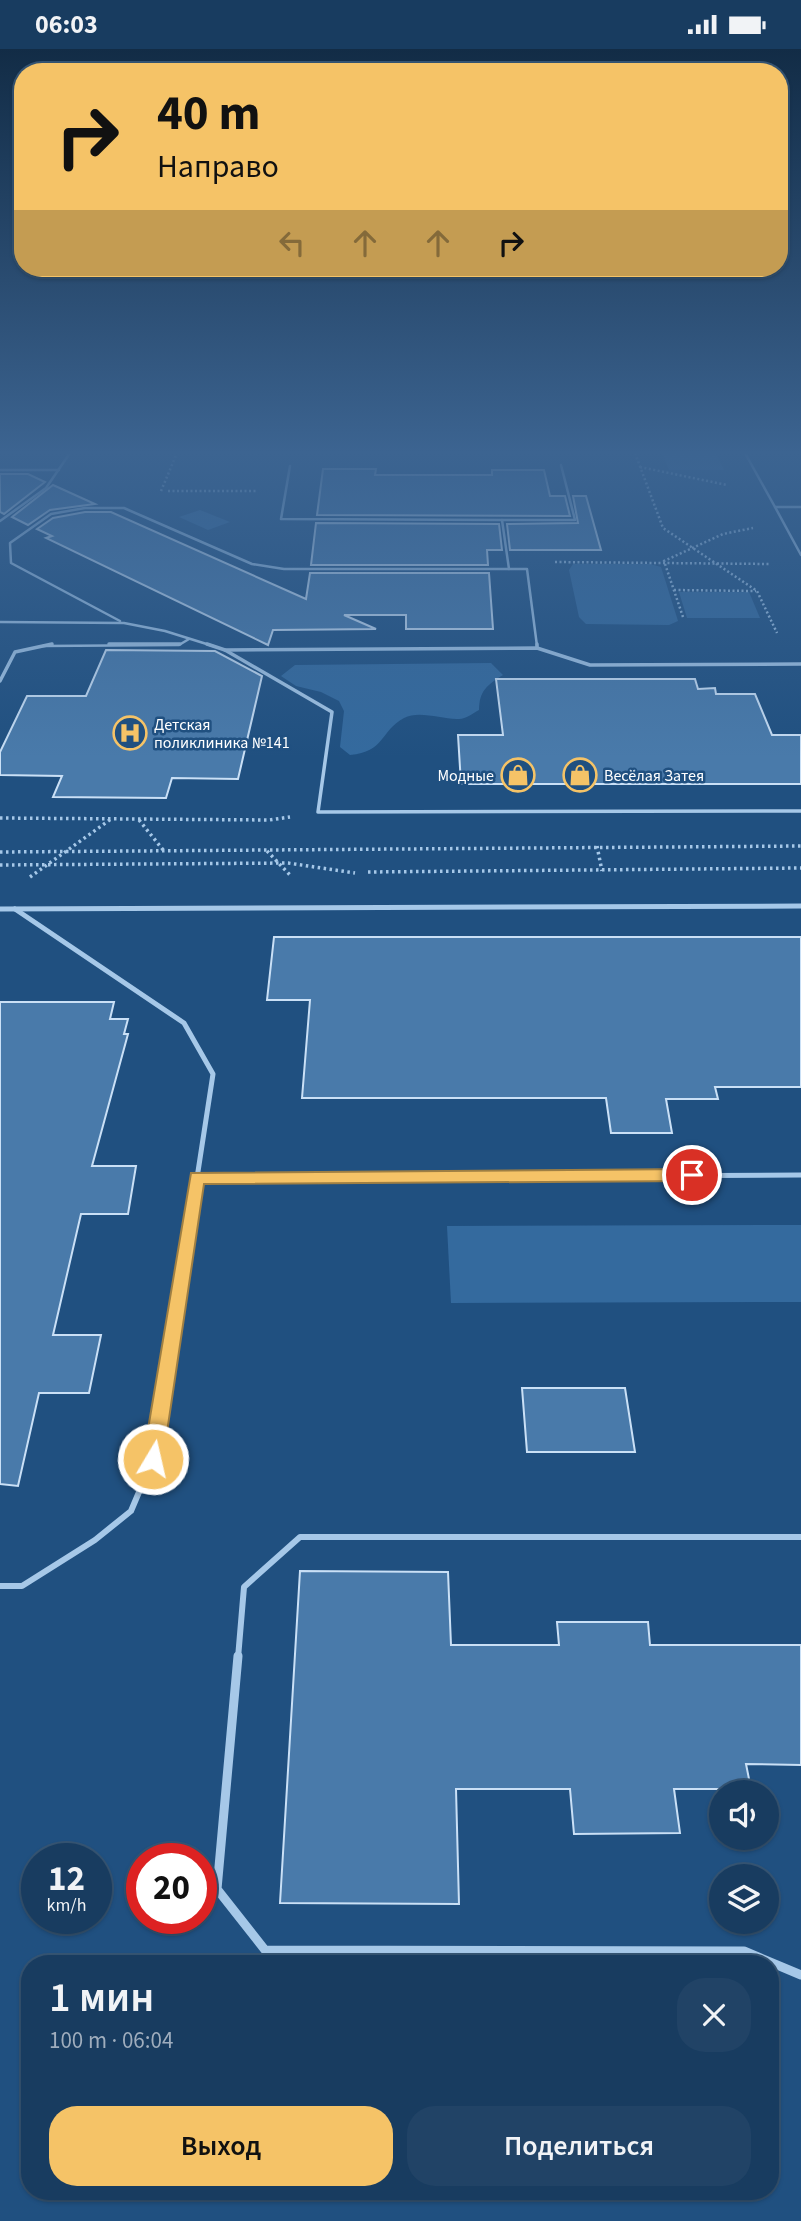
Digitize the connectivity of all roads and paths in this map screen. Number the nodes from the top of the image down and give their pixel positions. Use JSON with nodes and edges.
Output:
{"nodes":[{"id":1,"x":10,"y":554,"type":"edge"},
{"id":2,"x":230,"y":554,"type":"edge"},
{"id":3,"x":507,"y":554,"type":"edge"},
{"id":4,"x":678,"y":554,"type":"edge"},
{"id":5,"x":701,"y":554,"type":"edge"},
{"id":6,"x":664,"y":561,"type":"junction"},
{"id":7,"x":714,"y":562,"type":"junction"},
{"id":8,"x":776,"y":564,"type":"dead end"},
{"id":9,"x":509,"y":569,"type":"junction"},
{"id":10,"x":527,"y":569,"type":"junction"},
{"id":11,"x":674,"y":590,"type":"junction"},
{"id":12,"x":757,"y":591,"type":"junction"},
{"id":13,"x":683,"y":617,"type":"dead end"},
{"id":14,"x":0,"y":622,"type":"edge"},
{"id":15,"x":124,"y":623,"type":"junction"},
{"id":16,"x":189,"y":639,"type":"junction"},
{"id":17,"x":537,"y":648,"type":"junction"},
{"id":18,"x":225,"y":650,"type":"junction"},
{"id":19,"x":790,"y":664,"type":"junction"},
{"id":20,"x":801,"y":664,"type":"edge"},
{"id":21,"x":0,"y":681,"type":"edge"},
{"id":22,"x":801,"y":811,"type":"edge"},
{"id":23,"x":318,"y":812,"type":"junction"},
{"id":24,"x":591,"y":812,"type":"junction"},
{"id":25,"x":0,"y":818,"type":"edge"},
{"id":26,"x":112,"y":818,"type":"junction"},
{"id":27,"x":138,"y":819,"type":"junction"},
{"id":28,"x":801,"y":846,"type":"edge"},
{"id":29,"x":597,"y":847,"type":"junction"},
{"id":30,"x":164,"y":851,"type":"junction"},
{"id":31,"x":0,"y":852,"type":"edge"},
{"id":32,"x":65,"y":852,"type":"junction"},
{"id":33,"x":0,"y":865,"type":"edge"},
{"id":34,"x":48,"y":865,"type":"junction"},
{"id":35,"x":801,"y":868,"type":"edge"},
{"id":36,"x":601,"y":870,"type":"junction"},
{"id":37,"x":26,"y":880,"type":"dead end"},
{"id":38,"x":801,"y":906,"type":"edge"},
{"id":39,"x":609,"y":907,"type":"junction"},
{"id":40,"x":0,"y":908,"type":"edge"},
{"id":41,"x":15,"y":909,"type":"junction"},
{"id":42,"x":801,"y":1175,"type":"edge"},
{"id":43,"x":197,"y":1178,"type":"junction"},
{"id":44,"x":801,"y":1537,"type":"edge"},
{"id":45,"x":0,"y":1586,"type":"edge"},
{"id":46,"x":754,"y":1955,"type":"edge"},
{"id":47,"x":779,"y":1966,"type":"edge"},
{"id":48,"x":801,"y":1975,"type":"edge"}],
"edges":[{"from":1,"to":15,"type":"lane"},
{"from":2,"to":9,"type":"lane"},
{"from":3,"to":9,"type":"lane"},
{"from":4,"to":6,"type":"path"},
{"from":5,"to":7,"type":"path"},
{"from":6,"to":7,"type":"path"},
{"from":6,"to":10,"type":"path"},
{"from":6,"to":11,"type":"path"},
{"from":7,"to":8,"type":"path"},
{"from":7,"to":12,"type":"path"},
{"from":9,"to":10,"type":"lane"},
{"from":10,"to":17,"type":"lane"},
{"from":11,"to":12,"type":"path"},
{"from":11,"to":13,"type":"path"},
{"from":12,"to":19,"type":"path"},
{"from":14,"to":15,"type":"lane"},
{"from":15,"to":16,"type":"lane"},
{"from":16,"to":18,"type":"lane"},
{"from":16,"to":21,"type":"lane"},
{"from":17,"to":18,"type":"lane"},
{"from":17,"to":19,"type":"lane"},
{"from":18,"to":23,"type":"lane"},
{"from":19,"to":20,"type":"lane"},
{"from":22,"to":24,"type":"lane"},
{"from":23,"to":24,"type":"lane"},
{"from":23,"to":27,"type":"path"},
{"from":24,"to":29,"type":"path"},
{"from":25,"to":26,"type":"path"},
{"from":26,"to":27,"type":"path"},
{"from":26,"to":32,"type":"path"},
{"from":27,"to":30,"type":"path"},
{"from":28,"to":29,"type":"path"},
{"from":29,"to":30,"type":"path"},
{"from":29,"to":36,"type":"path"},
{"from":30,"to":32,"type":"path"},
{"from":31,"to":32,"type":"path"},
{"from":32,"to":34,"type":"path"},
{"from":33,"to":34,"type":"path"},
{"from":34,"to":36,"type":"path"},
{"from":34,"to":37,"type":"path"},
{"from":35,"to":36,"type":"path"},
{"from":36,"to":39,"type":"path"},
{"from":38,"to":39,"type":"lane"},
{"from":39,"to":41,"type":"lane"},
{"from":40,"to":41,"type":"lane"},
{"from":41,"to":43,"type":"lane"},
{"from":42,"to":43,"type":"lane"},
{"from":43,"to":45,"type":"lane"},
{"from":44,"to":46,"type":"lane"},
{"from":47,"to":48,"type":"lane"}]}
